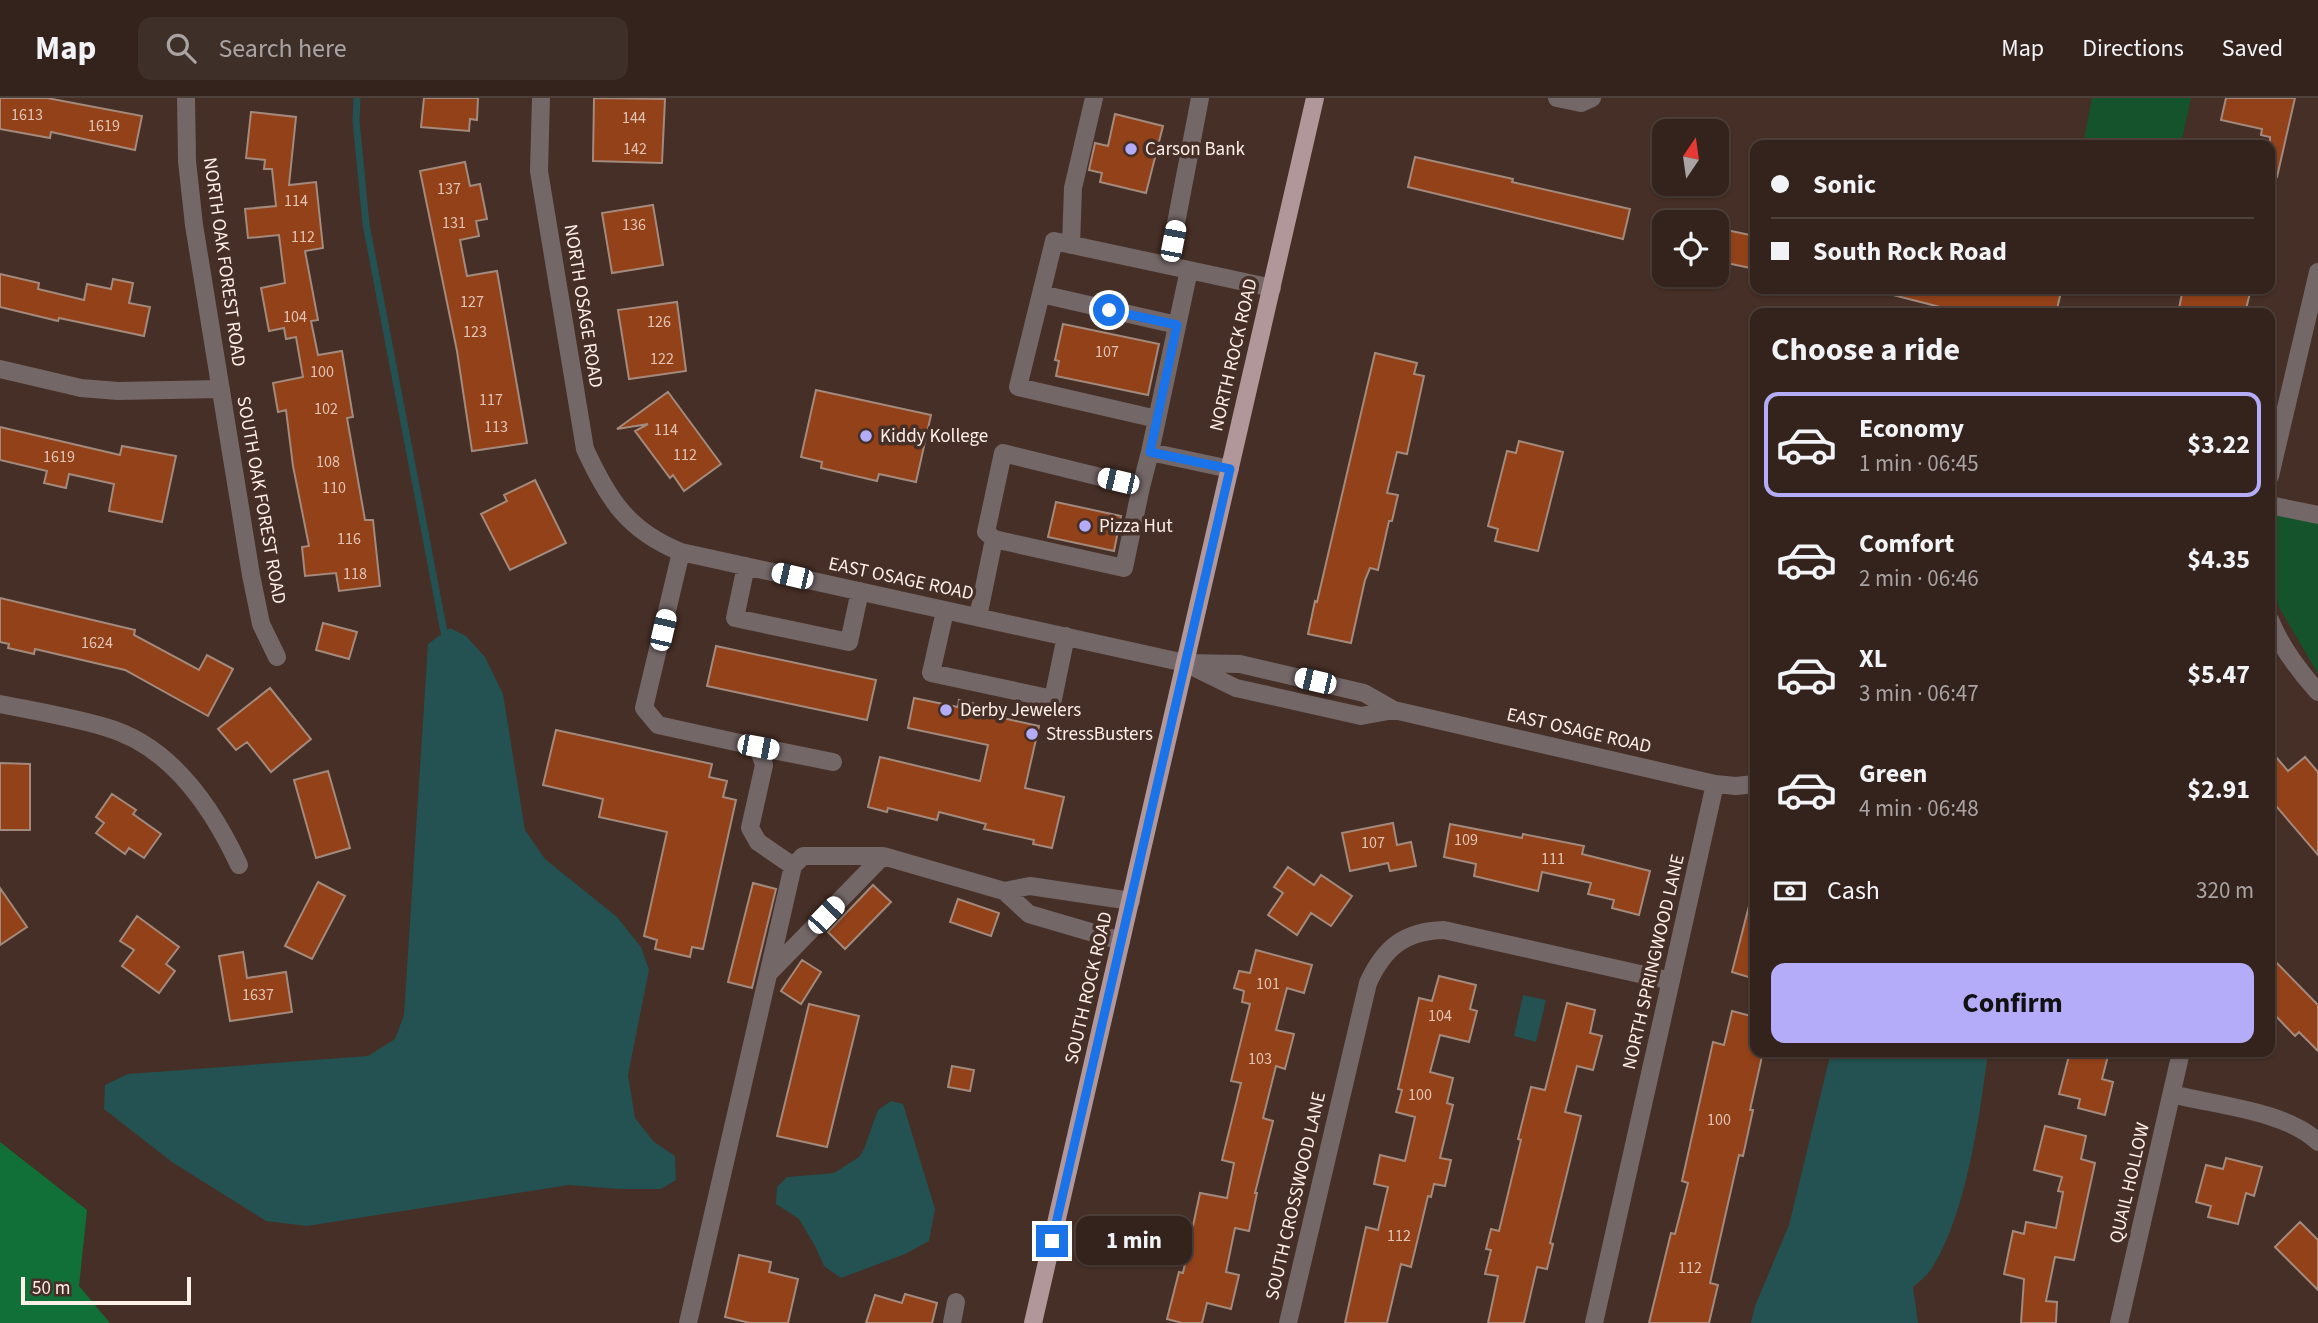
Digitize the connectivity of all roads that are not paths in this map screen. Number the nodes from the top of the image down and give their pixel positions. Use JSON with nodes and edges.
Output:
{"nodes":[{"id":1,"x":186,"y":98,"type":"edge"},
{"id":2,"x":541,"y":98,"type":"edge"},
{"id":3,"x":1094,"y":98,"type":"edge"},
{"id":4,"x":1200,"y":98,"type":"edge"},
{"id":5,"x":1315,"y":98,"type":"edge"},
{"id":6,"x":1557,"y":98,"type":"edge"},
{"id":7,"x":1592,"y":98,"type":"edge"},
{"id":8,"x":1071,"y":245,"type":"junction"},
{"id":9,"x":1168,"y":265,"type":"junction"},
{"id":10,"x":1189,"y":270,"type":"junction"},
{"id":11,"x":2318,"y":272,"type":"edge"},
{"id":12,"x":1272,"y":288,"type":"junction"},
{"id":13,"x":1041,"y":294,"type":"junction"},
{"id":14,"x":1177,"y":325,"type":"junction"},
{"id":15,"x":0,"y":369,"type":"edge"},
{"id":16,"x":221,"y":389,"type":"junction"},
{"id":17,"x":1157,"y":419,"type":"junction"},
{"id":18,"x":1150,"y":452,"type":"junction"},
{"id":19,"x":2275,"y":455,"type":"edge"},
{"id":20,"x":1230,"y":469,"type":"junction"},
{"id":21,"x":1141,"y":487,"type":"junction"},
{"id":22,"x":2275,"y":507,"type":"edge"},
{"id":23,"x":619,"y":511,"type":"joint"},
{"id":24,"x":2318,"y":515,"type":"edge"},
{"id":25,"x":994,"y":539,"type":"junction"},
{"id":26,"x":681,"y":552,"type":"junction"},
{"id":27,"x":746,"y":566,"type":"junction"},
{"id":28,"x":860,"y":591,"type":"junction"},
{"id":29,"x":945,"y":611,"type":"junction"},
{"id":30,"x":978,"y":617,"type":"junction"},
{"id":31,"x":2275,"y":631,"type":"edge"},
{"id":32,"x":1066,"y":636,"type":"junction"},
{"id":33,"x":277,"y":657,"type":"dead end"},
{"id":34,"x":1185,"y":663,"type":"junction"},
{"id":35,"x":2318,"y":692,"type":"edge"},
{"id":36,"x":0,"y":704,"type":"edge"},
{"id":37,"x":1394,"y":710,"type":"junction"},
{"id":38,"x":758,"y":747,"type":"junction"},
{"id":39,"x":833,"y":762,"type":"dead end"},
{"id":40,"x":1715,"y":784,"type":"junction"},
{"id":41,"x":1750,"y":785,"type":"edge"},
{"id":42,"x":883,"y":856,"type":"junction"},
{"id":43,"x":239,"y":865,"type":"dead end"},
{"id":44,"x":793,"y":866,"type":"junction"},
{"id":45,"x":1004,"y":891,"type":"junction"},
{"id":46,"x":1130,"y":901,"type":"junction"},
{"id":47,"x":1121,"y":941,"type":"junction"},
{"id":48,"x":769,"y":973,"type":"junction"},
{"id":49,"x":1671,"y":981,"type":"junction"},
{"id":50,"x":2180,"y":1057,"type":"edge"},
{"id":51,"x":2172,"y":1094,"type":"junction"},
{"id":52,"x":2318,"y":1142,"type":"edge"},
{"id":53,"x":956,"y":1302,"type":"dead end"},
{"id":54,"x":688,"y":1323,"type":"edge"},
{"id":55,"x":952,"y":1323,"type":"edge"},
{"id":56,"x":1033,"y":1323,"type":"edge"},
{"id":57,"x":1288,"y":1323,"type":"edge"},
{"id":58,"x":1594,"y":1323,"type":"edge"},
{"id":59,"x":2119,"y":1323,"type":"edge"}],
"edges":[{"from":1,"to":16,"type":"street","name":"NORTH OAK FOREST ROAD"},
{"from":2,"to":23,"type":"street","name":"NORTH OSAGE ROAD"},
{"from":3,"to":8,"type":"street"},
{"from":4,"to":9,"type":"street"},
{"from":5,"to":12,"type":"main road","name":"NORTH ROCK ROAD"},
{"from":6,"to":7,"type":"street"},
{"from":8,"to":9,"type":"street"},
{"from":8,"to":13,"type":"street"},
{"from":9,"to":10,"type":"street"},
{"from":10,"to":12,"type":"street"},
{"from":10,"to":14,"type":"street"},
{"from":11,"to":19,"type":"street"},
{"from":12,"to":20,"type":"main road","name":"NORTH ROCK ROAD"},
{"from":13,"to":14,"type":"street"},
{"from":13,"to":17,"type":"street"},
{"from":14,"to":17,"type":"street"},
{"from":15,"to":16,"type":"street"},
{"from":16,"to":33,"type":"street","name":"SOUTH OAK FOREST ROAD"},
{"from":17,"to":18,"type":"street"},
{"from":18,"to":20,"type":"street"},
{"from":18,"to":21,"type":"street"},
{"from":20,"to":34,"type":"main road","name":"NORTH ROCK ROAD"},
{"from":21,"to":25,"type":"street"},
{"from":21,"to":25,"type":"street"},
{"from":22,"to":24,"type":"street"},
{"from":23,"to":26,"type":"street","name":"EAST OSAGE ROAD"},
{"from":25,"to":30,"type":"street"},
{"from":26,"to":27,"type":"street","name":"EAST OSAGE ROAD"},
{"from":26,"to":38,"type":"street"},
{"from":27,"to":28,"type":"street","name":"EAST OSAGE ROAD"},
{"from":27,"to":28,"type":"street"},
{"from":28,"to":29,"type":"street","name":"EAST OSAGE ROAD"},
{"from":29,"to":30,"type":"street","name":"EAST OSAGE ROAD"},
{"from":29,"to":32,"type":"street"},
{"from":30,"to":32,"type":"street","name":"EAST OSAGE ROAD"},
{"from":31,"to":35,"type":"street"},
{"from":32,"to":34,"type":"street","name":"EAST OSAGE ROAD"},
{"from":34,"to":37,"type":"street","name":"EAST OSAGE ROAD"},
{"from":34,"to":37,"type":"street","name":"EAST OSAGE ROAD"},
{"from":34,"to":46,"type":"main road","name":"SOUTH ROCK ROAD"},
{"from":36,"to":43,"type":"street"},
{"from":37,"to":40,"type":"street","name":"EAST OSAGE ROAD"},
{"from":38,"to":39,"type":"street"},
{"from":38,"to":44,"type":"street"},
{"from":40,"to":41,"type":"street","name":"EAST OSAGE ROAD"},
{"from":40,"to":49,"type":"street","name":"NORTH SPRINGWOOD LANE"},
{"from":42,"to":44,"type":"street"},
{"from":42,"to":45,"type":"street"},
{"from":42,"to":48,"type":"street"},
{"from":44,"to":48,"type":"street"},
{"from":45,"to":46,"type":"street"},
{"from":45,"to":47,"type":"street"},
{"from":46,"to":47,"type":"main road","name":"SOUTH ROCK ROAD"},
{"from":47,"to":56,"type":"main road","name":"SOUTH ROCK ROAD"},
{"from":48,"to":54,"type":"street"},
{"from":49,"to":57,"type":"street","name":"SOUTH CROSSWOOD LANE"},
{"from":49,"to":58,"type":"street","name":"NORTH SPRINGWOOD LANE"},
{"from":50,"to":51,"type":"street","name":"QUAIL HOLLOW"},
{"from":51,"to":52,"type":"street"},
{"from":51,"to":59,"type":"street","name":"QUAIL HOLLOW"},
{"from":53,"to":55,"type":"street"}]}
